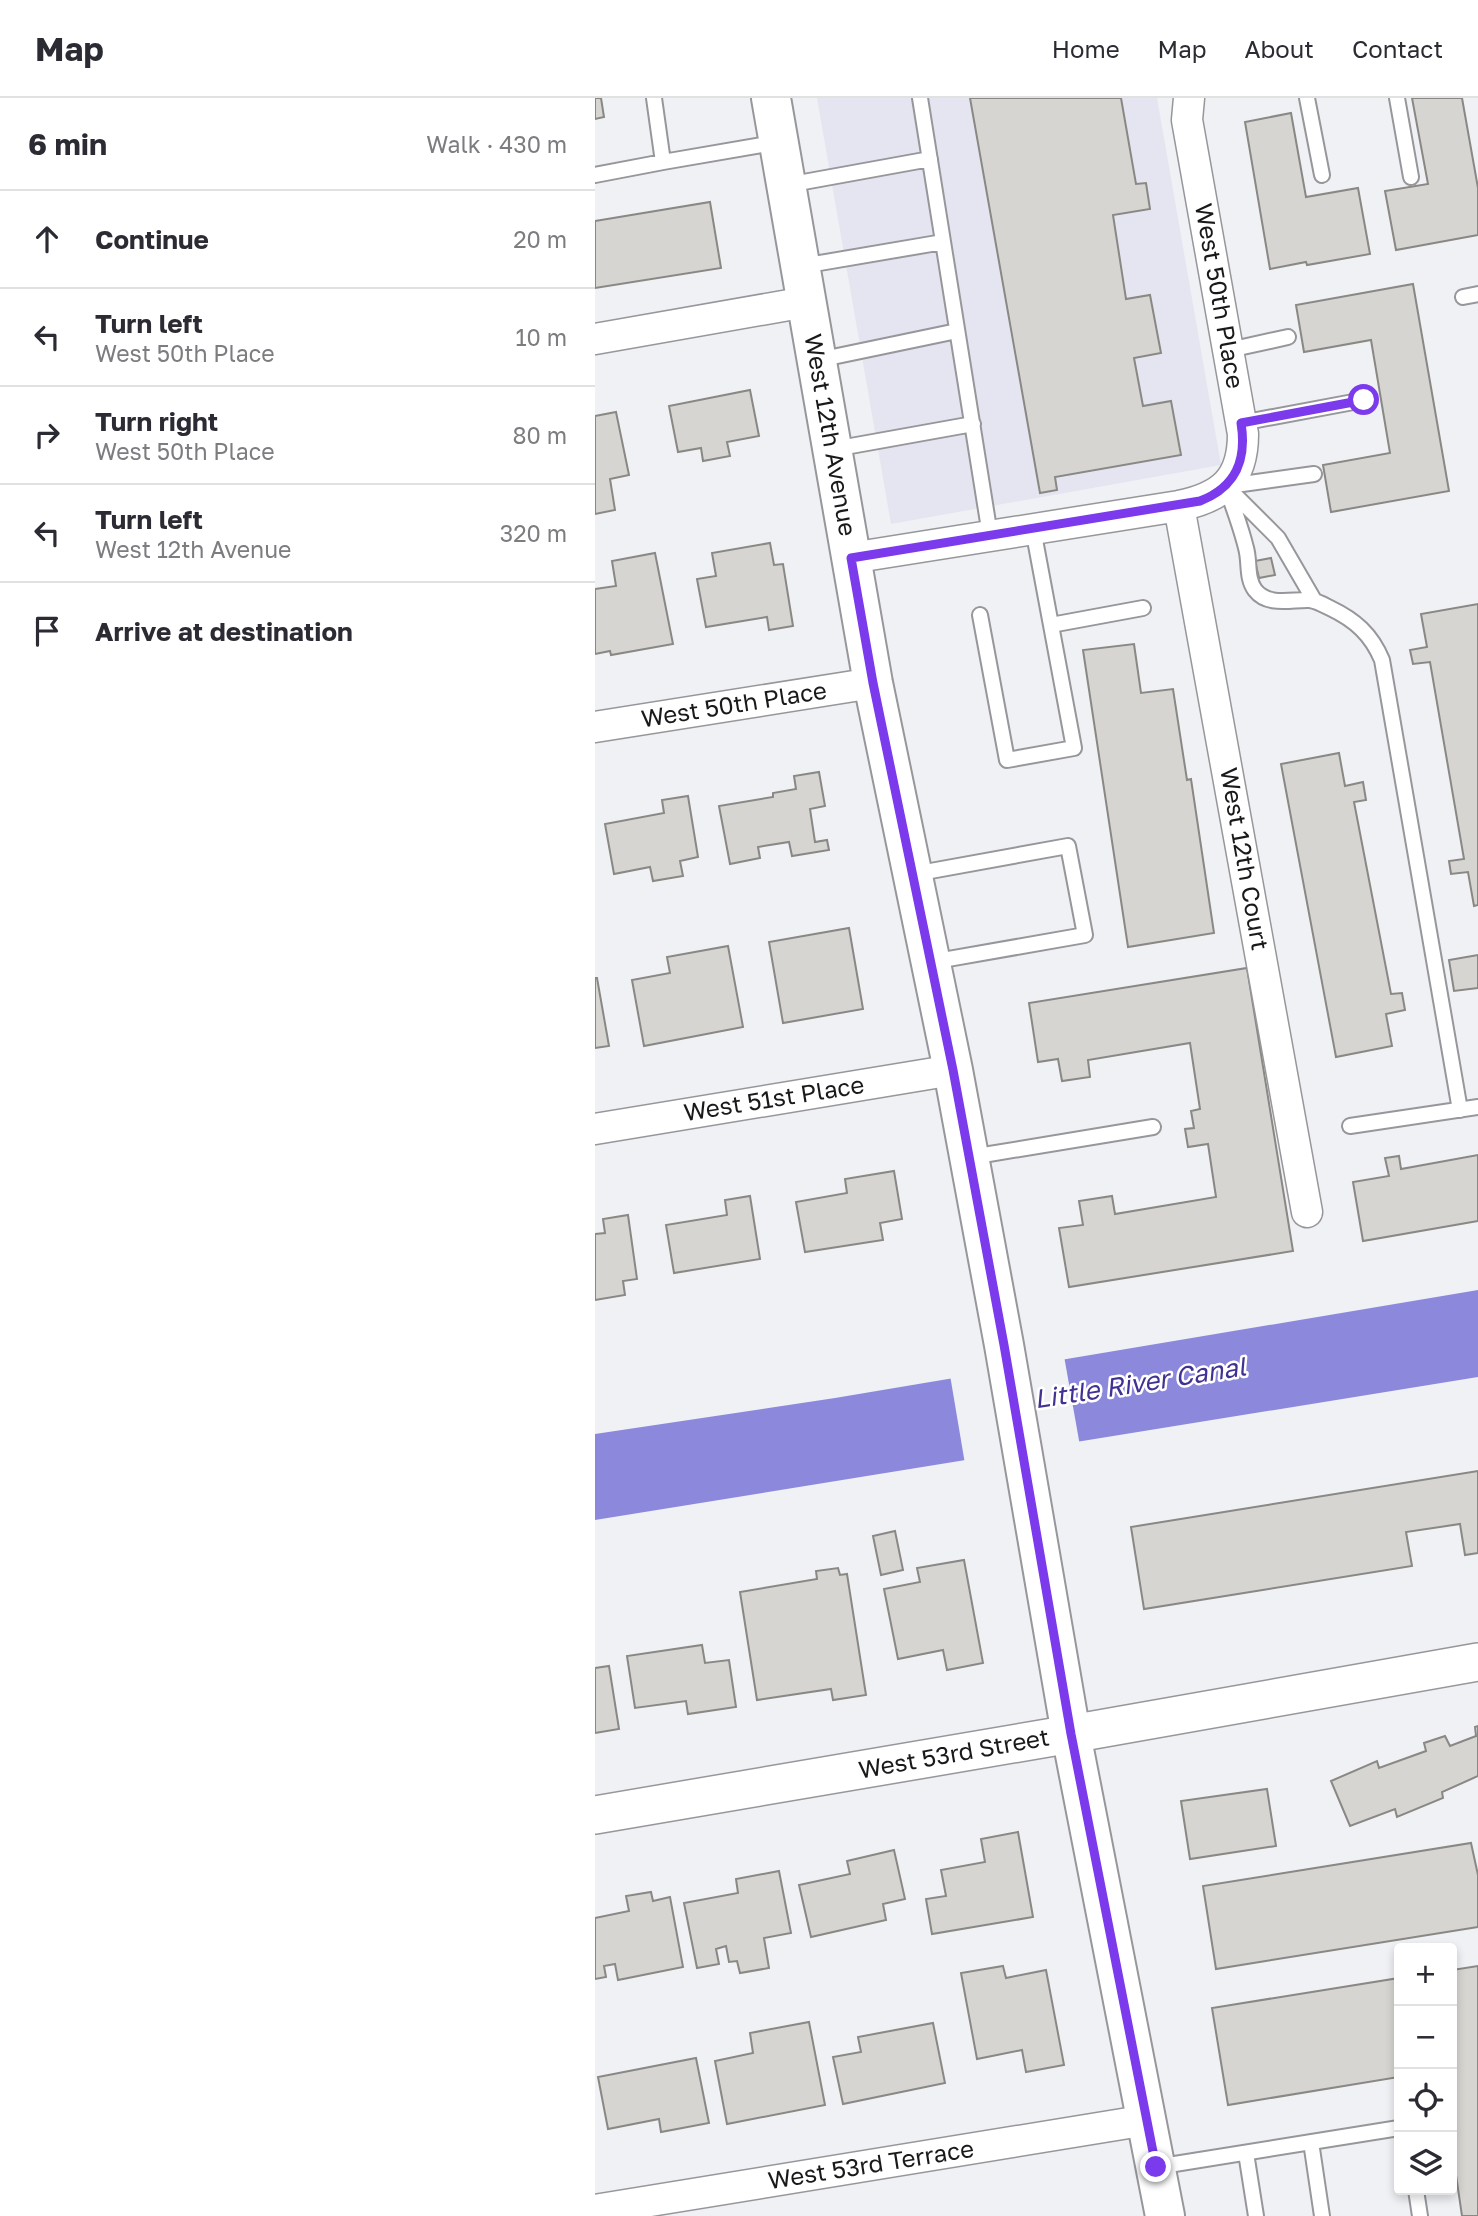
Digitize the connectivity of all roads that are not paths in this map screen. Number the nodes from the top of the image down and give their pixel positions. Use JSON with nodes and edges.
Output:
{"nodes":[{"id":1,"x":654,"y":98,"type":"edge"},
{"id":2,"x":771,"y":98,"type":"edge"},
{"id":3,"x":920,"y":98,"type":"edge"},
{"id":4,"x":1189,"y":98,"type":"edge"},
{"id":5,"x":1307,"y":98,"type":"edge"},
{"id":6,"x":1397,"y":98,"type":"edge"},
{"id":7,"x":779,"y":142,"type":"junction"},
{"id":8,"x":930,"y":159,"type":"junction"},
{"id":9,"x":663,"y":162,"type":"junction"},
{"id":10,"x":595,"y":175,"type":"edge"},
{"id":11,"x":1322,"y":175,"type":"dead end"},
{"id":12,"x":1411,"y":177,"type":"dead end"},
{"id":13,"x":786,"y":185,"type":"junction"},
{"id":14,"x":943,"y":242,"type":"junction"},
{"id":15,"x":804,"y":284,"type":"junction"},
{"id":16,"x":1478,"y":294,"type":"edge"},
{"id":17,"x":1463,"y":297,"type":"dead end"},
{"id":18,"x":957,"y":331,"type":"junction"},
{"id":19,"x":1289,"y":337,"type":"dead end"},
{"id":20,"x":595,"y":339,"type":"edge"},
{"id":21,"x":1229,"y":350,"type":"junction"},
{"id":22,"x":818,"y":360,"type":"junction"},
{"id":23,"x":1364,"y":400,"type":"dead end"},
{"id":24,"x":1241,"y":423,"type":"junction"},
{"id":25,"x":972,"y":424,"type":"junction"},
{"id":26,"x":833,"y":449,"type":"junction"},
{"id":27,"x":1314,"y":474,"type":"dead end"},
{"id":28,"x":1226,"y":486,"type":"junction"},
{"id":29,"x":1179,"y":506,"type":"junction"},
{"id":30,"x":1033,"y":529,"type":"junction"},
{"id":31,"x":990,"y":535,"type":"junction"},
{"id":32,"x":851,"y":558,"type":"junction"},
{"id":33,"x":1314,"y":600,"type":"junction"},
{"id":34,"x":1143,"y":608,"type":"dead end"},
{"id":35,"x":980,"y":615,"type":"dead end"},
{"id":36,"x":1051,"y":625,"type":"junction"},
{"id":37,"x":873,"y":683,"type":"junction"},
{"id":38,"x":595,"y":727,"type":"edge"},
{"id":39,"x":912,"y":874,"type":"junction"},
{"id":40,"x":931,"y":962,"type":"junction"},
{"id":41,"x":953,"y":1070,"type":"junction"},
{"id":42,"x":1478,"y":1107,"type":"edge"},
{"id":43,"x":1460,"y":1110,"type":"junction"},
{"id":44,"x":1350,"y":1126,"type":"dead end"},
{"id":45,"x":1153,"y":1127,"type":"dead end"},
{"id":46,"x":595,"y":1129,"type":"edge"},
{"id":47,"x":970,"y":1158,"type":"junction"},
{"id":48,"x":1307,"y":1212,"type":"dead end"},
{"id":49,"x":1478,"y":1662,"type":"edge"},
{"id":50,"x":1071,"y":1734,"type":"junction"},
{"id":51,"x":595,"y":1815,"type":"edge"},
{"id":52,"x":1147,"y":2120,"type":"junction"},
{"id":53,"x":1394,"y":2130,"type":"edge"},
{"id":54,"x":1311,"y":2143,"type":"junction"},
{"id":55,"x":1246,"y":2153,"type":"junction"},
{"id":56,"x":1156,"y":2167,"type":"junction"},
{"id":57,"x":1417,"y":2195,"type":"edge"},
{"id":58,"x":595,"y":2210,"type":"edge"},
{"id":59,"x":1165,"y":2216,"type":"edge"},
{"id":60,"x":1256,"y":2216,"type":"edge"},
{"id":61,"x":1322,"y":2216,"type":"edge"},
{"id":62,"x":1420,"y":2216,"type":"edge"}],
"edges":[{"from":1,"to":9,"type":"lane"},
{"from":2,"to":7,"type":"main road","name":"West 12th Avenue"},
{"from":3,"to":8,"type":"lane"},
{"from":4,"to":21,"type":"street","name":"West 50th Place"},
{"from":5,"to":11,"type":"lane"},
{"from":6,"to":12,"type":"lane"},
{"from":7,"to":9,"type":"lane"},
{"from":7,"to":13,"type":"main road","name":"West 12th Avenue"},
{"from":8,"to":13,"type":"lane"},
{"from":8,"to":14,"type":"lane"},
{"from":9,"to":10,"type":"lane"},
{"from":13,"to":15,"type":"main road","name":"West 12th Avenue"},
{"from":14,"to":15,"type":"lane"},
{"from":14,"to":18,"type":"lane"},
{"from":15,"to":20,"type":"street"},
{"from":15,"to":22,"type":"main road","name":"West 12th Avenue"},
{"from":16,"to":17,"type":"lane"},
{"from":18,"to":22,"type":"lane"},
{"from":18,"to":25,"type":"lane"},
{"from":19,"to":21,"type":"lane"},
{"from":21,"to":24,"type":"street","name":"West 50th Place"},
{"from":22,"to":26,"type":"main road","name":"West 12th Avenue"},
{"from":23,"to":24,"type":"lane"},
{"from":24,"to":28,"type":"street","name":"West 50th Place"},
{"from":25,"to":26,"type":"lane"},
{"from":25,"to":31,"type":"lane"},
{"from":26,"to":32,"type":"main road","name":"West 12th Avenue"},
{"from":27,"to":28,"type":"lane"},
{"from":28,"to":29,"type":"street"},
{"from":28,"to":33,"type":"lane"},
{"from":28,"to":33,"type":"lane"},
{"from":29,"to":30,"type":"street"},
{"from":29,"to":48,"type":"street","name":"West 12th Court"},
{"from":30,"to":31,"type":"street"},
{"from":30,"to":36,"type":"lane"},
{"from":31,"to":32,"type":"street"},
{"from":32,"to":37,"type":"main road","name":"West 12th Avenue"},
{"from":33,"to":43,"type":"lane"},
{"from":34,"to":36,"type":"lane"},
{"from":35,"to":36,"type":"lane"},
{"from":37,"to":38,"type":"street","name":"West 50th Place"},
{"from":37,"to":39,"type":"main road","name":"West 12th Avenue"},
{"from":39,"to":40,"type":"main road","name":"West 12th Avenue"},
{"from":39,"to":40,"type":"lane"},
{"from":40,"to":41,"type":"main road","name":"West 12th Avenue"},
{"from":41,"to":46,"type":"street","name":"West 51st Place"},
{"from":41,"to":47,"type":"main road","name":"West 12th Avenue"},
{"from":42,"to":43,"type":"lane"},
{"from":43,"to":44,"type":"lane"},
{"from":45,"to":47,"type":"lane"},
{"from":47,"to":50,"type":"main road","name":"West 12th Avenue"},
{"from":49,"to":50,"type":"street","name":"West 53rd Street"},
{"from":50,"to":51,"type":"street","name":"West 53rd Street"},
{"from":50,"to":52,"type":"main road","name":"West 12th Avenue"},
{"from":52,"to":56,"type":"main road","name":"West 12th Avenue"},
{"from":52,"to":58,"type":"street","name":"West 53rd Terrace"},
{"from":53,"to":54,"type":"lane"},
{"from":54,"to":55,"type":"lane"},
{"from":54,"to":61,"type":"lane"},
{"from":55,"to":56,"type":"lane"},
{"from":55,"to":60,"type":"lane"},
{"from":56,"to":59,"type":"main road","name":"West 12th Avenue"},
{"from":57,"to":62,"type":"lane"}]}
